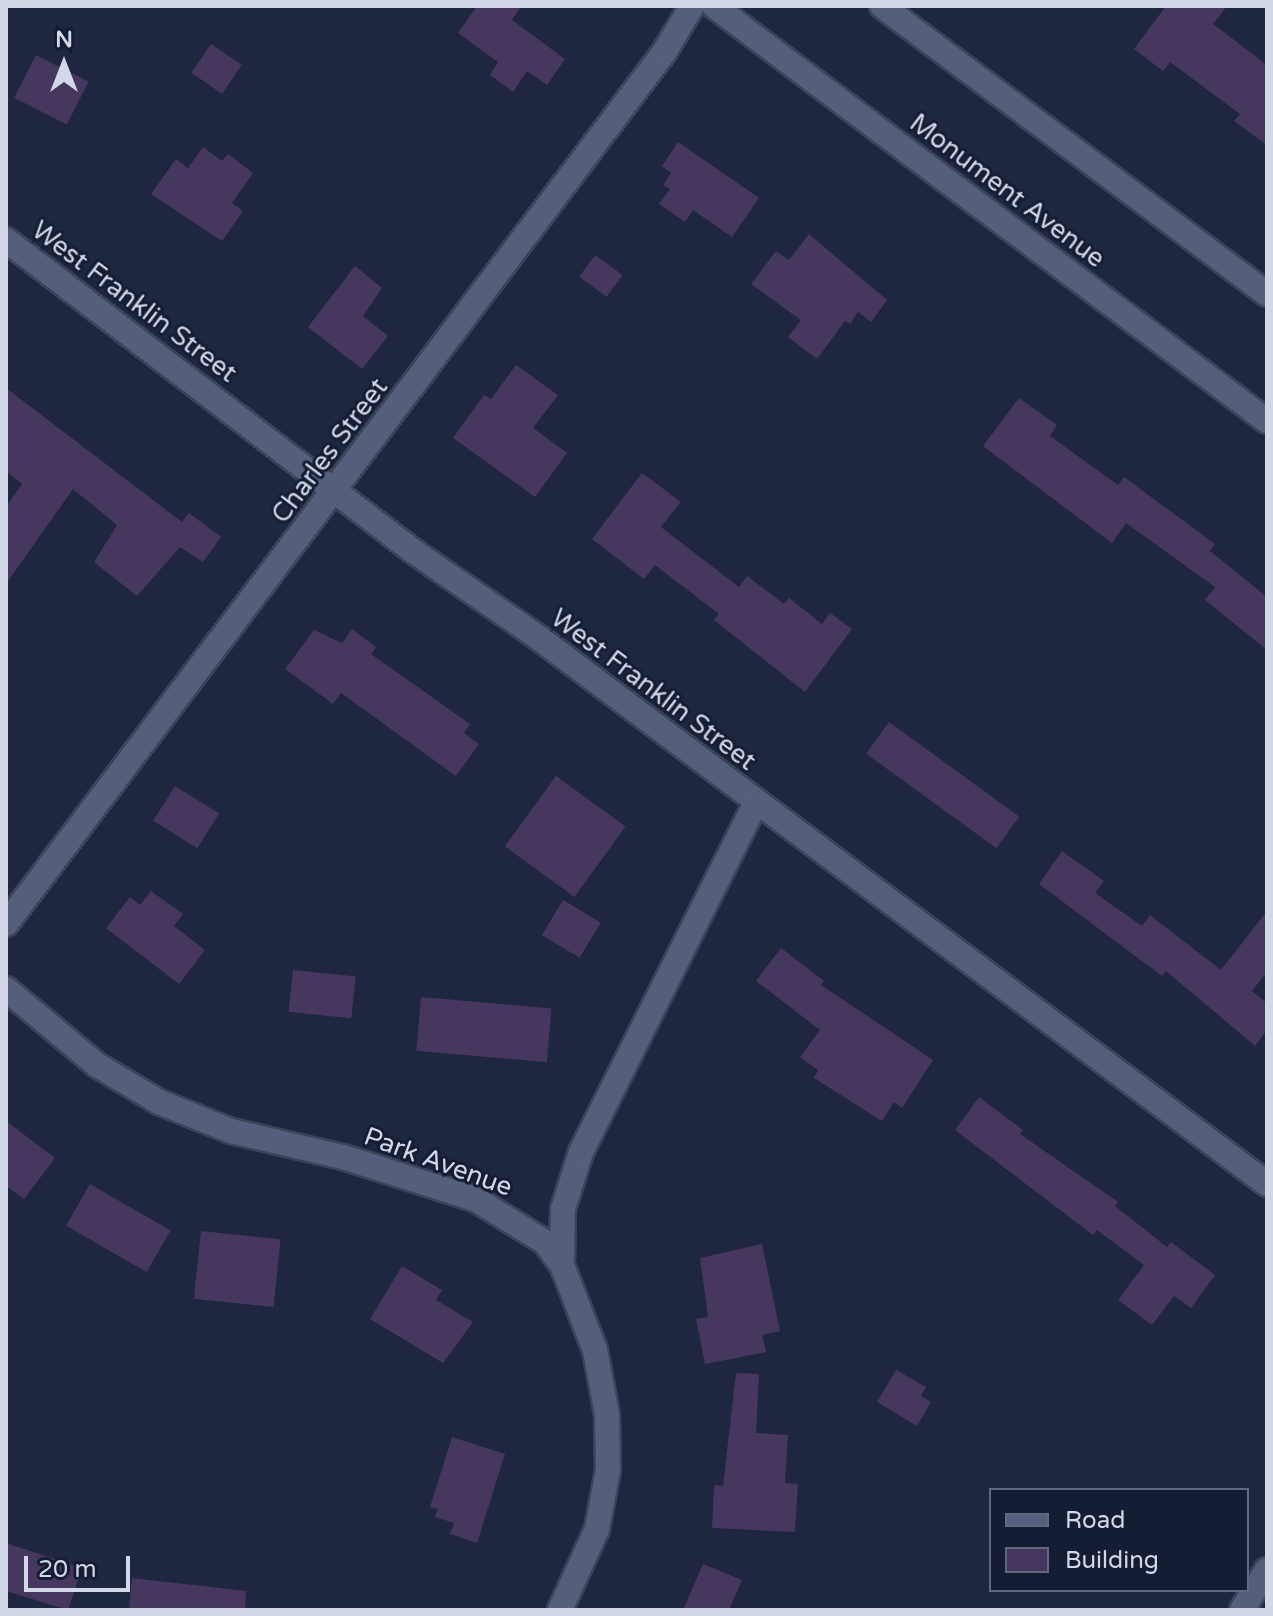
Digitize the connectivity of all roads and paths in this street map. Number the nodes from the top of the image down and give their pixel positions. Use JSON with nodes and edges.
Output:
{"nodes":[{"id":1,"x":692,"y":6,"type":"edge"},
{"id":2,"x":714,"y":6,"type":"edge"},
{"id":3,"x":882,"y":6,"type":"edge"},
{"id":4,"x":6,"y":240,"type":"edge"},
{"id":5,"x":1267,"y":294,"type":"edge"},
{"id":6,"x":1267,"y":421,"type":"edge"},
{"id":7,"x":337,"y":489,"type":"junction"},
{"id":8,"x":756,"y":802,"type":"junction"},
{"id":9,"x":6,"y":924,"type":"edge"},
{"id":10,"x":6,"y":989,"type":"edge"},
{"id":11,"x":1267,"y":1184,"type":"edge"},
{"id":12,"x":562,"y":1265,"type":"junction"},
{"id":13,"x":1267,"y":1570,"type":"edge"},
{"id":14,"x":560,"y":1610,"type":"edge"},
{"id":15,"x":1242,"y":1610,"type":"edge"}],
"edges":[{"from":1,"to":7,"type":"street","name":"Charles Street"},
{"from":2,"to":6,"type":"street","name":"Monument Avenue"},
{"from":3,"to":5,"type":"street"},
{"from":4,"to":7,"type":"street","name":"West Franklin Street"},
{"from":7,"to":8,"type":"street","name":"West Franklin Street"},
{"from":7,"to":9,"type":"street","name":"Charles Street"},
{"from":8,"to":11,"type":"street","name":"West Franklin Street"},
{"from":8,"to":12,"type":"street"},
{"from":10,"to":12,"type":"street","name":"Park Avenue"},
{"from":12,"to":14,"type":"street"},
{"from":13,"to":15,"type":"street"}]}
